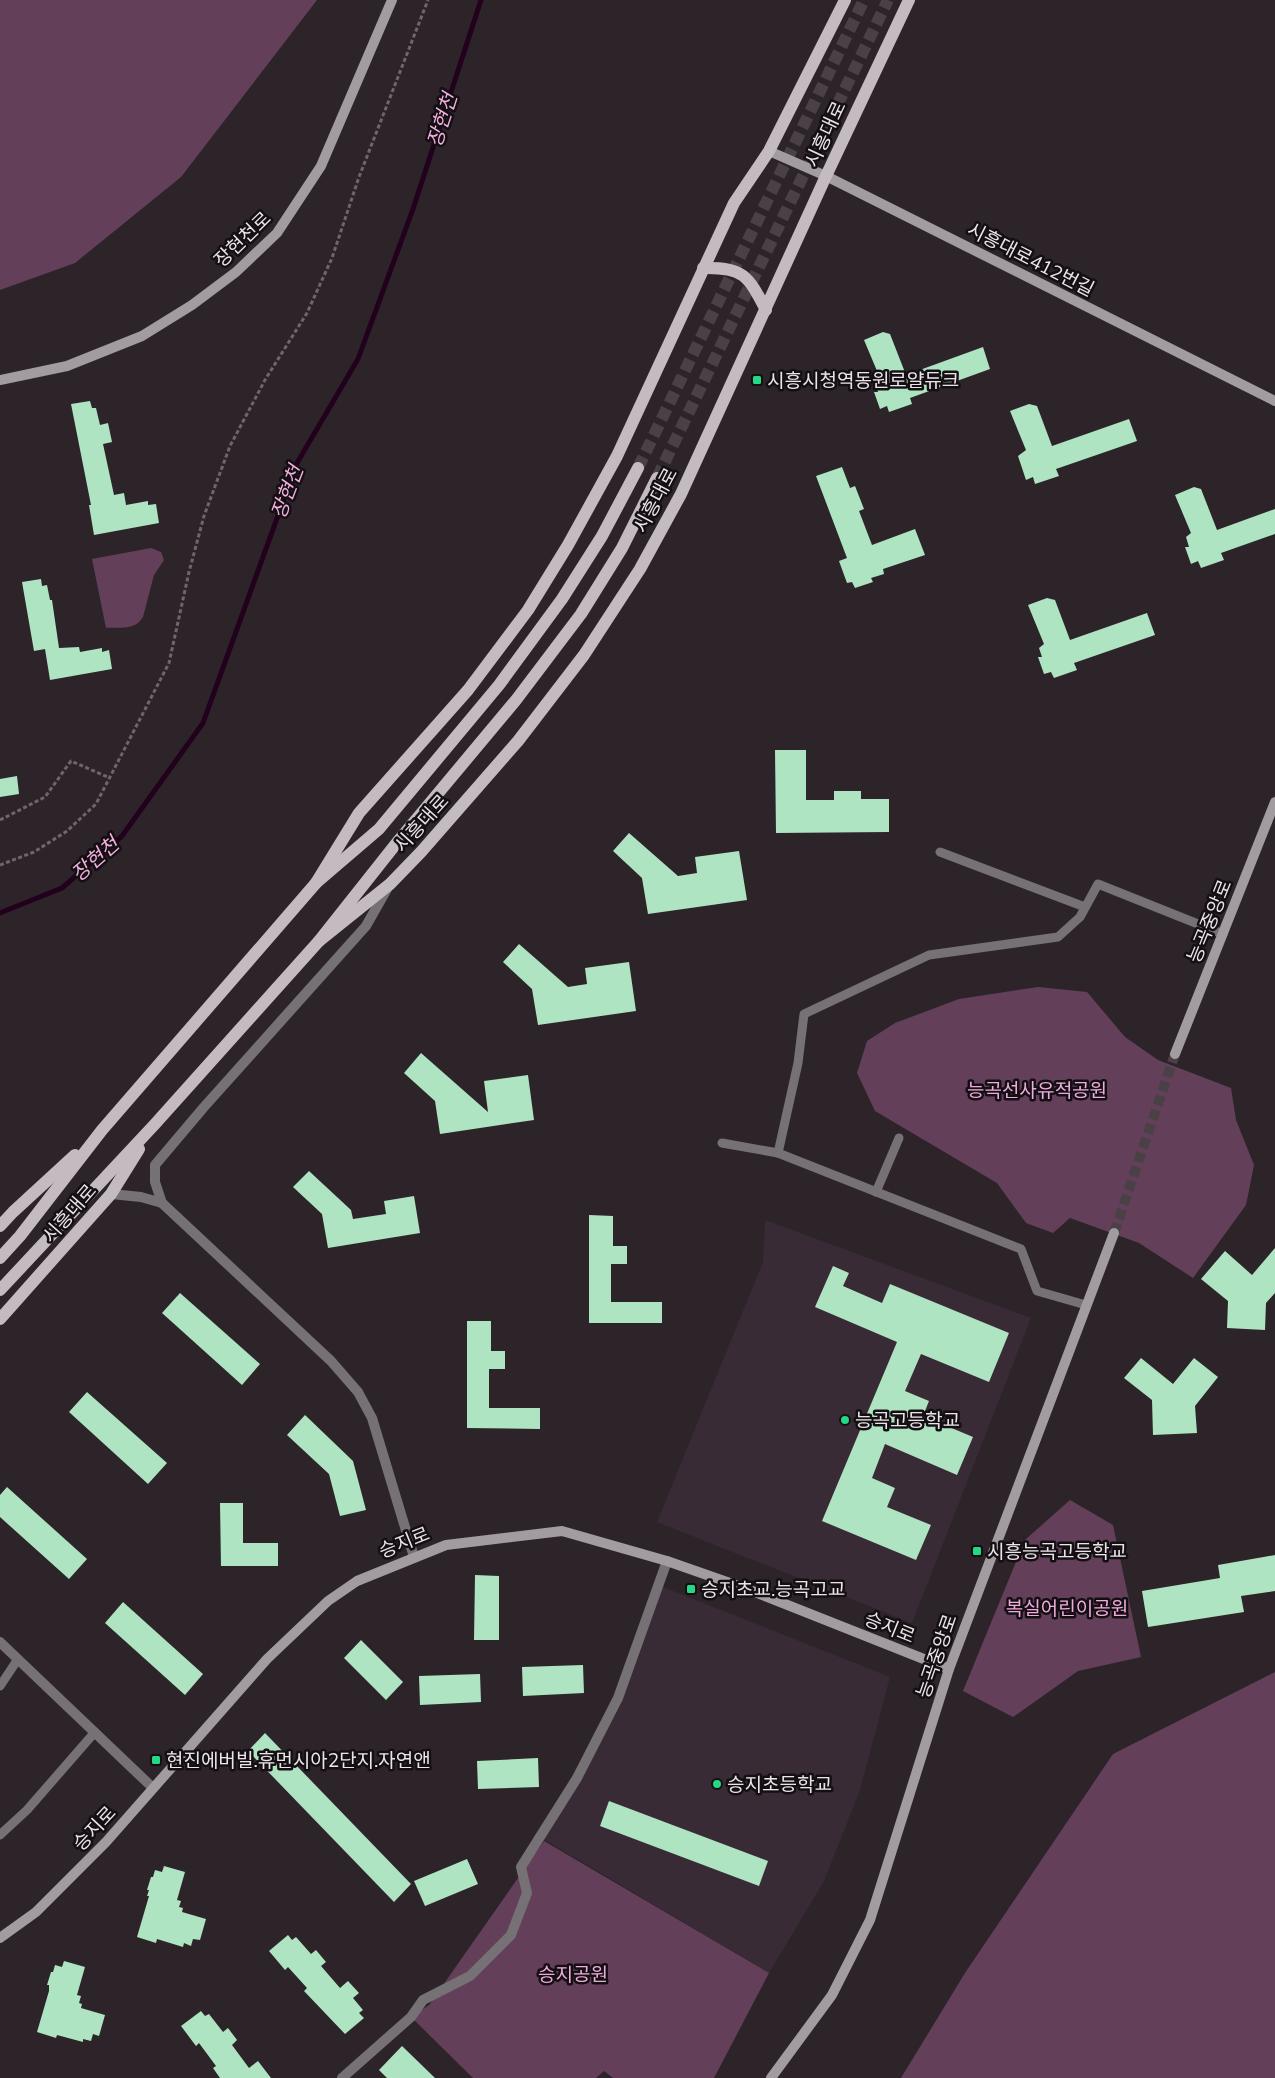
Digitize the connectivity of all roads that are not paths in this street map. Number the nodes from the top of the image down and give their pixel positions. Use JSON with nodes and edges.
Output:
{"nodes":[{"id":1,"x":392,"y":0,"type":"edge"},
{"id":2,"x":845,"y":0,"type":"edge"},
{"id":3,"x":910,"y":0,"type":"edge"},
{"id":4,"x":770,"y":152,"type":"junction"},
{"id":5,"x":826,"y":176,"type":"junction"},
{"id":6,"x":703,"y":268,"type":"junction"},
{"id":7,"x":766,"y":310,"type":"junction"},
{"id":8,"x":0,"y":380,"type":"edge"},
{"id":9,"x":1275,"y":401,"type":"edge"},
{"id":10,"x":638,"y":468,"type":"tunnel mouth"},
{"id":11,"x":657,"y":478,"type":"tunnel mouth"},
{"id":12,"x":1275,"y":802,"type":"edge"},
{"id":13,"x":940,"y":852,"type":"dead end"},
{"id":14,"x":316,"y":883,"type":"junction"},
{"id":15,"x":390,"y":884,"type":"junction"},
{"id":16,"x":1085,"y":907,"type":"junction"},
{"id":17,"x":1223,"y":934,"type":"junction"},
{"id":18,"x":319,"y":941,"type":"junction"},
{"id":19,"x":1175,"y":1054,"type":"tunnel mouth"},
{"id":20,"x":155,"y":1124,"type":"junction"},
{"id":21,"x":102,"y":1130,"type":"junction"},
{"id":22,"x":899,"y":1138,"type":"dead end"},
{"id":23,"x":722,"y":1143,"type":"dead end"},
{"id":24,"x":778,"y":1153,"type":"junction"},
{"id":25,"x":876,"y":1192,"type":"junction"},
{"id":26,"x":111,"y":1194,"type":"junction"},
{"id":27,"x":162,"y":1203,"type":"junction"},
{"id":28,"x":0,"y":1226,"type":"edge"},
{"id":29,"x":1114,"y":1233,"type":"tunnel mouth"},
{"id":30,"x":0,"y":1258,"type":"edge"},
{"id":31,"x":0,"y":1290,"type":"edge"},
{"id":32,"x":1086,"y":1305,"type":"junction"},
{"id":33,"x":0,"y":1319,"type":"edge"},
{"id":34,"x":414,"y":1557,"type":"junction"},
{"id":35,"x":667,"y":1561,"type":"junction"},
{"id":36,"x":0,"y":1642,"type":"edge"},
{"id":37,"x":18,"y":1659,"type":"junction"},
{"id":38,"x":949,"y":1669,"type":"junction"},
{"id":39,"x":0,"y":1686,"type":"edge"},
{"id":40,"x":95,"y":1732,"type":"junction"},
{"id":41,"x":153,"y":1788,"type":"junction"},
{"id":42,"x":0,"y":1835,"type":"edge"},
{"id":43,"x":0,"y":1938,"type":"edge"},
{"id":44,"x":342,"y":2078,"type":"edge"},
{"id":45,"x":771,"y":2078,"type":"edge"}],
"edges":[{"from":1,"to":8,"type":"street","name":"장현천로"},
{"from":2,"to":4,"type":"main road","name":"시흥대로"},
{"from":3,"to":5,"type":"main road","name":"시흥대로"},
{"from":4,"to":5,"type":"street","name":"시흥대로412번길"},
{"from":4,"to":6,"type":"main road","name":"시흥대로"},
{"from":5,"to":7,"type":"main road","name":"시흥대로"},
{"from":5,"to":9,"type":"street","name":"시흥대로412번길"},
{"from":6,"to":7,"type":"main road"},
{"from":6,"to":14,"type":"main road","name":"시흥대로"},
{"from":7,"to":15,"type":"main road","name":"시흥대로"},
{"from":10,"to":14,"type":"main road","name":"시흥대로"},
{"from":11,"to":18,"type":"main road","name":"시흥대로"},
{"from":12,"to":17,"type":"street","name":"능곡중앙로"},
{"from":13,"to":16,"type":"lane"},
{"from":14,"to":21,"type":"main road","name":"시흥대로"},
{"from":15,"to":18,"type":"main road","name":"시흥대로"},
{"from":15,"to":27,"type":"street"},
{"from":16,"to":17,"type":"lane"},
{"from":16,"to":24,"type":"lane"},
{"from":17,"to":19,"type":"street","name":"능곡중앙로"},
{"from":18,"to":20,"type":"main road","name":"시흥대로"},
{"from":20,"to":26,"type":"main road","name":"시흥대로"},
{"from":20,"to":31,"type":"main road","name":"시흥대로"},
{"from":21,"to":28,"type":"main road","name":"시흥대로"},
{"from":21,"to":30,"type":"main road","name":"시흥대로"},
{"from":22,"to":25,"type":"lane"},
{"from":23,"to":24,"type":"lane"},
{"from":24,"to":25,"type":"lane"},
{"from":25,"to":32,"type":"lane"},
{"from":26,"to":27,"type":"street"},
{"from":26,"to":33,"type":"main road","name":"시흥대로"},
{"from":27,"to":34,"type":"street"},
{"from":29,"to":32,"type":"street","name":"능곡중앙로"},
{"from":32,"to":38,"type":"street","name":"능곡중앙로"},
{"from":34,"to":35,"type":"street","name":"승지로"},
{"from":34,"to":41,"type":"street","name":"승지로"},
{"from":35,"to":38,"type":"street","name":"승지로"},
{"from":35,"to":44,"type":"street"},
{"from":36,"to":37,"type":"street"},
{"from":37,"to":39,"type":"lane"},
{"from":37,"to":40,"type":"street"},
{"from":38,"to":45,"type":"street","name":"능곡중앙로"},
{"from":40,"to":41,"type":"street"},
{"from":40,"to":42,"type":"lane"},
{"from":41,"to":43,"type":"street","name":"승지로"}]}
